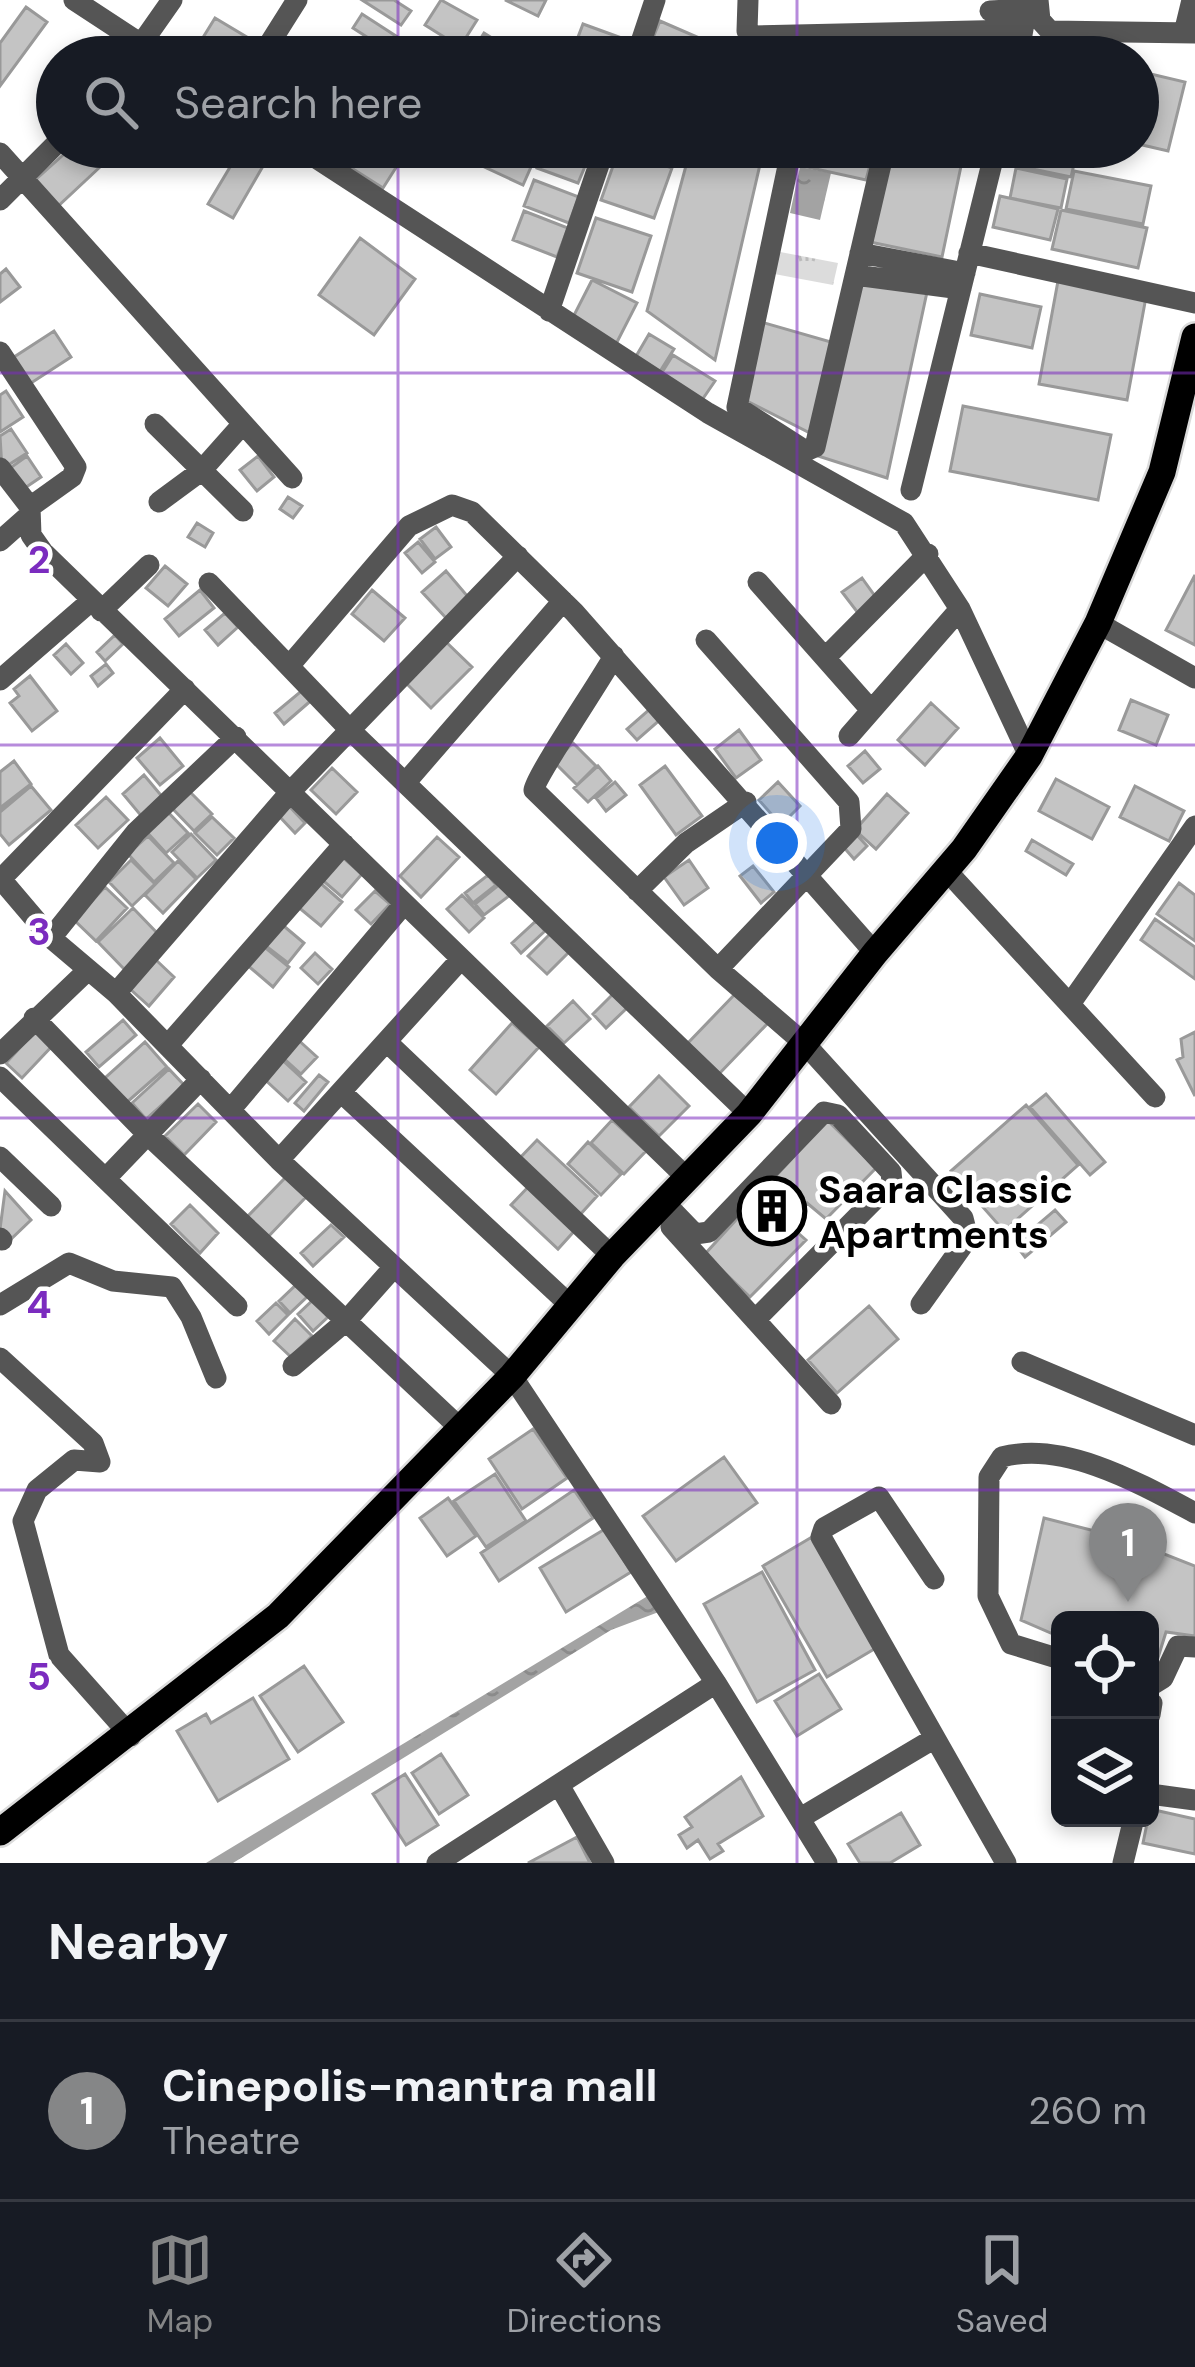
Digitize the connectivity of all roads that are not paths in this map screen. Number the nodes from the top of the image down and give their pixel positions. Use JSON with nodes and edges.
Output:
{"nodes":[{"id":1,"x":74,"y":0,"type":"edge"},
{"id":2,"x":172,"y":0,"type":"edge"},
{"id":3,"x":297,"y":0,"type":"edge"},
{"id":4,"x":655,"y":0,"type":"edge"},
{"id":5,"x":748,"y":0,"type":"edge"},
{"id":6,"x":1192,"y":0,"type":"edge"},
{"id":7,"x":1028,"y":10,"type":"edge"},
{"id":8,"x":991,"y":14,"type":"edge"},
{"id":9,"x":1190,"y":33,"type":"edge"},
{"id":10,"x":122,"y":36,"type":"edge"},
{"id":11,"x":154,"y":36,"type":"edge"},
{"id":12,"x":275,"y":36,"type":"edge"},
{"id":13,"x":643,"y":36,"type":"edge"},
{"id":14,"x":0,"y":152,"type":"edge"},
{"id":15,"x":36,"y":167,"type":"edge"},
{"id":16,"x":331,"y":168,"type":"edge"},
{"id":17,"x":598,"y":168,"type":"edge"},
{"id":18,"x":788,"y":168,"type":"edge"},
{"id":19,"x":879,"y":168,"type":"edge"},
{"id":20,"x":991,"y":168,"type":"edge"},
{"id":21,"x":24,"y":181,"type":"junction"},
{"id":22,"x":0,"y":200,"type":"edge"},
{"id":23,"x":858,"y":264,"type":"junction"},
{"id":24,"x":965,"y":272,"type":"junction"},
{"id":25,"x":1195,"y":303,"type":"edge"},
{"id":26,"x":549,"y":311,"type":"junction"},
{"id":27,"x":1195,"y":337,"type":"edge"},
{"id":28,"x":0,"y":352,"type":"edge"},
{"id":29,"x":1187,"y":410,"type":"edge"},
{"id":30,"x":155,"y":424,"type":"dead end"},
{"id":31,"x":241,"y":426,"type":"junction"},
{"id":32,"x":0,"y":468,"type":"edge"},
{"id":33,"x":201,"y":471,"type":"junction"},
{"id":34,"x":292,"y":478,"type":"dead end"},
{"id":35,"x":911,"y":490,"type":"dead end"},
{"id":36,"x":159,"y":502,"type":"dead end"},
{"id":37,"x":28,"y":512,"type":"junction"},
{"id":38,"x":243,"y":512,"type":"dead end"},
{"id":39,"x":0,"y":541,"type":"edge"},
{"id":40,"x":928,"y":554,"type":"junction"},
{"id":41,"x":518,"y":556,"type":"junction"},
{"id":42,"x":149,"y":565,"type":"dead end"},
{"id":43,"x":758,"y":582,"type":"dead end"},
{"id":44,"x":209,"y":583,"type":"dead end"},
{"id":45,"x":563,"y":601,"type":"junction"},
{"id":46,"x":96,"y":606,"type":"junction"},
{"id":47,"x":960,"y":609,"type":"junction"},
{"id":48,"x":1098,"y":623,"type":"junction"},
{"id":49,"x":706,"y":640,"type":"dead end"},
{"id":50,"x":614,"y":656,"type":"junction"},
{"id":51,"x":826,"y":656,"type":"junction"},
{"id":52,"x":290,"y":665,"type":"junction"},
{"id":53,"x":1195,"y":678,"type":"edge"},
{"id":54,"x":0,"y":680,"type":"edge"},
{"id":55,"x":185,"y":689,"type":"junction"},
{"id":56,"x":872,"y":710,"type":"junction"},
{"id":57,"x":350,"y":729,"type":"junction"},
{"id":58,"x":850,"y":736,"type":"dead end"},
{"id":59,"x":236,"y":737,"type":"junction"},
{"id":60,"x":1029,"y":756,"type":"junction"},
{"id":61,"x":406,"y":782,"type":"junction"},
{"id":62,"x":292,"y":790,"type":"junction"},
{"id":63,"x":746,"y":802,"type":"junction"},
{"id":64,"x":1195,"y":826,"type":"edge"},
{"id":65,"x":344,"y":844,"type":"junction"},
{"id":66,"x":946,"y":869,"type":"junction"},
{"id":67,"x":808,"y":874,"type":"junction"},
{"id":68,"x":0,"y":879,"type":"edge"},
{"id":69,"x":637,"y":891,"type":"junction"},
{"id":70,"x":404,"y":904,"type":"junction"},
{"id":71,"x":52,"y":938,"type":"junction"},
{"id":72,"x":874,"y":952,"type":"junction"},
{"id":73,"x":461,"y":959,"type":"junction"},
{"id":74,"x":718,"y":969,"type":"junction"},
{"id":75,"x":88,"y":970,"type":"junction"},
{"id":76,"x":116,"y":994,"type":"junction"},
{"id":77,"x":1070,"y":1004,"type":"junction"},
{"id":78,"x":34,"y":1018,"type":"junction"},
{"id":79,"x":388,"y":1044,"type":"junction"},
{"id":80,"x":3,"y":1045,"type":"edge"},
{"id":81,"x":168,"y":1045,"type":"junction"},
{"id":82,"x":806,"y":1045,"type":"junction"},
{"id":83,"x":201,"y":1079,"type":"junction"},
{"id":84,"x":4,"y":1089,"type":"edge"},
{"id":85,"x":342,"y":1094,"type":"junction"},
{"id":86,"x":1155,"y":1097,"type":"dead end"},
{"id":87,"x":231,"y":1108,"type":"junction"},
{"id":88,"x":749,"y":1114,"type":"junction"},
{"id":89,"x":148,"y":1135,"type":"junction"},
{"id":90,"x":0,"y":1156,"type":"edge"},
{"id":91,"x":279,"y":1160,"type":"junction"},
{"id":92,"x":106,"y":1177,"type":"junction"},
{"id":93,"x":688,"y":1179,"type":"junction"},
{"id":94,"x":51,"y":1206,"type":"dead end"},
{"id":95,"x":662,"y":1209,"type":"junction"},
{"id":96,"x":612,"y":1256,"type":"junction"},
{"id":97,"x":394,"y":1267,"type":"junction"},
{"id":98,"x":0,"y":1304,"type":"edge"},
{"id":99,"x":921,"y":1304,"type":"dead end"},
{"id":100,"x":238,"y":1306,"type":"dead end"},
{"id":101,"x":571,"y":1306,"type":"junction"},
{"id":102,"x":755,"y":1320,"type":"junction"},
{"id":103,"x":346,"y":1321,"type":"junction"},
{"id":104,"x":0,"y":1358,"type":"edge"},
{"id":105,"x":1022,"y":1362,"type":"dead end"},
{"id":106,"x":293,"y":1366,"type":"dead end"},
{"id":107,"x":512,"y":1376,"type":"junction"},
{"id":108,"x":216,"y":1378,"type":"dead end"},
{"id":109,"x":831,"y":1404,"type":"dead end"},
{"id":110,"x":460,"y":1428,"type":"junction"},
{"id":111,"x":1195,"y":1435,"type":"edge"},
{"id":112,"x":1195,"y":1513,"type":"edge"},
{"id":113,"x":934,"y":1579,"type":"dead end"},
{"id":114,"x":1195,"y":1647,"type":"edge"},
{"id":115,"x":1051,"y":1656,"type":"edge"},
{"id":116,"x":716,"y":1684,"type":"junction"},
{"id":117,"x":1159,"y":1685,"type":"edge"},
{"id":118,"x":131,"y":1736,"type":"junction"},
{"id":119,"x":935,"y":1738,"type":"junction"},
{"id":120,"x":559,"y":1785,"type":"junction"},
{"id":121,"x":1159,"y":1795,"type":"edge"},
{"id":122,"x":1195,"y":1800,"type":"edge"},
{"id":123,"x":802,"y":1817,"type":"junction"},
{"id":124,"x":1132,"y":1827,"type":"edge"},
{"id":125,"x":0,"y":1832,"type":"edge"},
{"id":126,"x":436,"y":1863,"type":"edge"},
{"id":127,"x":604,"y":1863,"type":"edge"},
{"id":128,"x":827,"y":1863,"type":"edge"},
{"id":129,"x":1006,"y":1863,"type":"edge"},
{"id":130,"x":1123,"y":1863,"type":"edge"}],
"edges":[{"from":1,"to":10,"type":"street"},
{"from":2,"to":11,"type":"street"},
{"from":3,"to":12,"type":"street"},
{"from":4,"to":13,"type":"street"},
{"from":5,"to":8,"type":"street"},
{"from":6,"to":9,"type":"street"},
{"from":7,"to":8,"type":"street"},
{"from":7,"to":9,"type":"street"},
{"from":14,"to":21,"type":"street"},
{"from":15,"to":21,"type":"street"},
{"from":16,"to":26,"type":"street"},
{"from":17,"to":26,"type":"street"},
{"from":18,"to":23,"type":"street"},
{"from":19,"to":23,"type":"street"},
{"from":20,"to":24,"type":"street"},
{"from":21,"to":22,"type":"street"},
{"from":21,"to":31,"type":"street"},
{"from":23,"to":24,"type":"street"},
{"from":24,"to":25,"type":"street"},
{"from":24,"to":35,"type":"street"},
{"from":26,"to":40,"type":"street"},
{"from":27,"to":29,"type":"main road"},
{"from":28,"to":37,"type":"street"},
{"from":29,"to":48,"type":"main road"},
{"from":30,"to":33,"type":"street"},
{"from":31,"to":33,"type":"street"},
{"from":31,"to":34,"type":"street"},
{"from":32,"to":37,"type":"street"},
{"from":33,"to":36,"type":"street"},
{"from":33,"to":38,"type":"street"},
{"from":37,"to":39,"type":"street"},
{"from":37,"to":46,"type":"street"},
{"from":40,"to":47,"type":"street"},
{"from":40,"to":51,"type":"street"},
{"from":41,"to":45,"type":"street"},
{"from":41,"to":52,"type":"street"},
{"from":41,"to":57,"type":"street"},
{"from":42,"to":46,"type":"street"},
{"from":43,"to":51,"type":"street"},
{"from":44,"to":52,"type":"street"},
{"from":45,"to":50,"type":"street"},
{"from":45,"to":61,"type":"street"},
{"from":46,"to":54,"type":"street"},
{"from":46,"to":55,"type":"street"},
{"from":47,"to":56,"type":"street"},
{"from":47,"to":60,"type":"street"},
{"from":48,"to":53,"type":"street"},
{"from":48,"to":60,"type":"main road"},
{"from":49,"to":67,"type":"street"},
{"from":50,"to":63,"type":"street"},
{"from":50,"to":69,"type":"street"},
{"from":51,"to":56,"type":"street"},
{"from":52,"to":57,"type":"street"},
{"from":55,"to":59,"type":"street"},
{"from":55,"to":68,"type":"street"},
{"from":56,"to":58,"type":"street"},
{"from":57,"to":61,"type":"street"},
{"from":57,"to":62,"type":"street"},
{"from":59,"to":62,"type":"street"},
{"from":59,"to":71,"type":"street"},
{"from":60,"to":66,"type":"main road"},
{"from":61,"to":88,"type":"street"},
{"from":62,"to":65,"type":"street"},
{"from":62,"to":76,"type":"street"},
{"from":63,"to":67,"type":"street"},
{"from":63,"to":69,"type":"street"},
{"from":64,"to":77,"type":"street"},
{"from":65,"to":70,"type":"street"},
{"from":65,"to":81,"type":"street"},
{"from":66,"to":72,"type":"main road"},
{"from":66,"to":77,"type":"street"},
{"from":67,"to":72,"type":"street"},
{"from":67,"to":74,"type":"street"},
{"from":68,"to":71,"type":"street"},
{"from":69,"to":74,"type":"street"},
{"from":70,"to":73,"type":"street"},
{"from":70,"to":87,"type":"street"},
{"from":71,"to":75,"type":"street"},
{"from":72,"to":82,"type":"main road"},
{"from":73,"to":79,"type":"street"},
{"from":73,"to":93,"type":"street"},
{"from":74,"to":82,"type":"street"},
{"from":75,"to":76,"type":"street"},
{"from":75,"to":78,"type":"street"},
{"from":76,"to":81,"type":"street"},
{"from":77,"to":86,"type":"street"},
{"from":78,"to":80,"type":"street"},
{"from":78,"to":89,"type":"street"},
{"from":79,"to":85,"type":"street"},
{"from":79,"to":96,"type":"street"},
{"from":81,"to":83,"type":"street"},
{"from":82,"to":88,"type":"main road"},
{"from":82,"to":99,"type":"street"},
{"from":83,"to":87,"type":"street"},
{"from":83,"to":89,"type":"street"},
{"from":84,"to":92,"type":"street"},
{"from":85,"to":91,"type":"street"},
{"from":85,"to":101,"type":"street"},
{"from":87,"to":91,"type":"street"},
{"from":88,"to":93,"type":"main road"},
{"from":89,"to":92,"type":"street"},
{"from":89,"to":103,"type":"street"},
{"from":90,"to":94,"type":"street"},
{"from":91,"to":97,"type":"street"},
{"from":92,"to":100,"type":"street"},
{"from":93,"to":95,"type":"main road"},
{"from":95,"to":96,"type":"main road"},
{"from":95,"to":102,"type":"street"},
{"from":95,"to":102,"type":"street"},
{"from":96,"to":101,"type":"main road"},
{"from":97,"to":103,"type":"street"},
{"from":97,"to":107,"type":"street"},
{"from":98,"to":108,"type":"street"},
{"from":101,"to":107,"type":"main road"},
{"from":102,"to":109,"type":"street"},
{"from":103,"to":106,"type":"street"},
{"from":103,"to":110,"type":"street"},
{"from":104,"to":118,"type":"street"},
{"from":105,"to":111,"type":"street"},
{"from":107,"to":110,"type":"main road"},
{"from":107,"to":116,"type":"street"},
{"from":110,"to":118,"type":"main road"},
{"from":112,"to":115,"type":"street"},
{"from":113,"to":119,"type":"street"},
{"from":114,"to":117,"type":"street"},
{"from":116,"to":120,"type":"street"},
{"from":116,"to":123,"type":"street"},
{"from":118,"to":125,"type":"main road"},
{"from":119,"to":123,"type":"street"},
{"from":119,"to":129,"type":"street"},
{"from":120,"to":126,"type":"street"},
{"from":120,"to":127,"type":"street"},
{"from":121,"to":122,"type":"street"},
{"from":123,"to":128,"type":"street"},
{"from":124,"to":130,"type":"street"}]}
